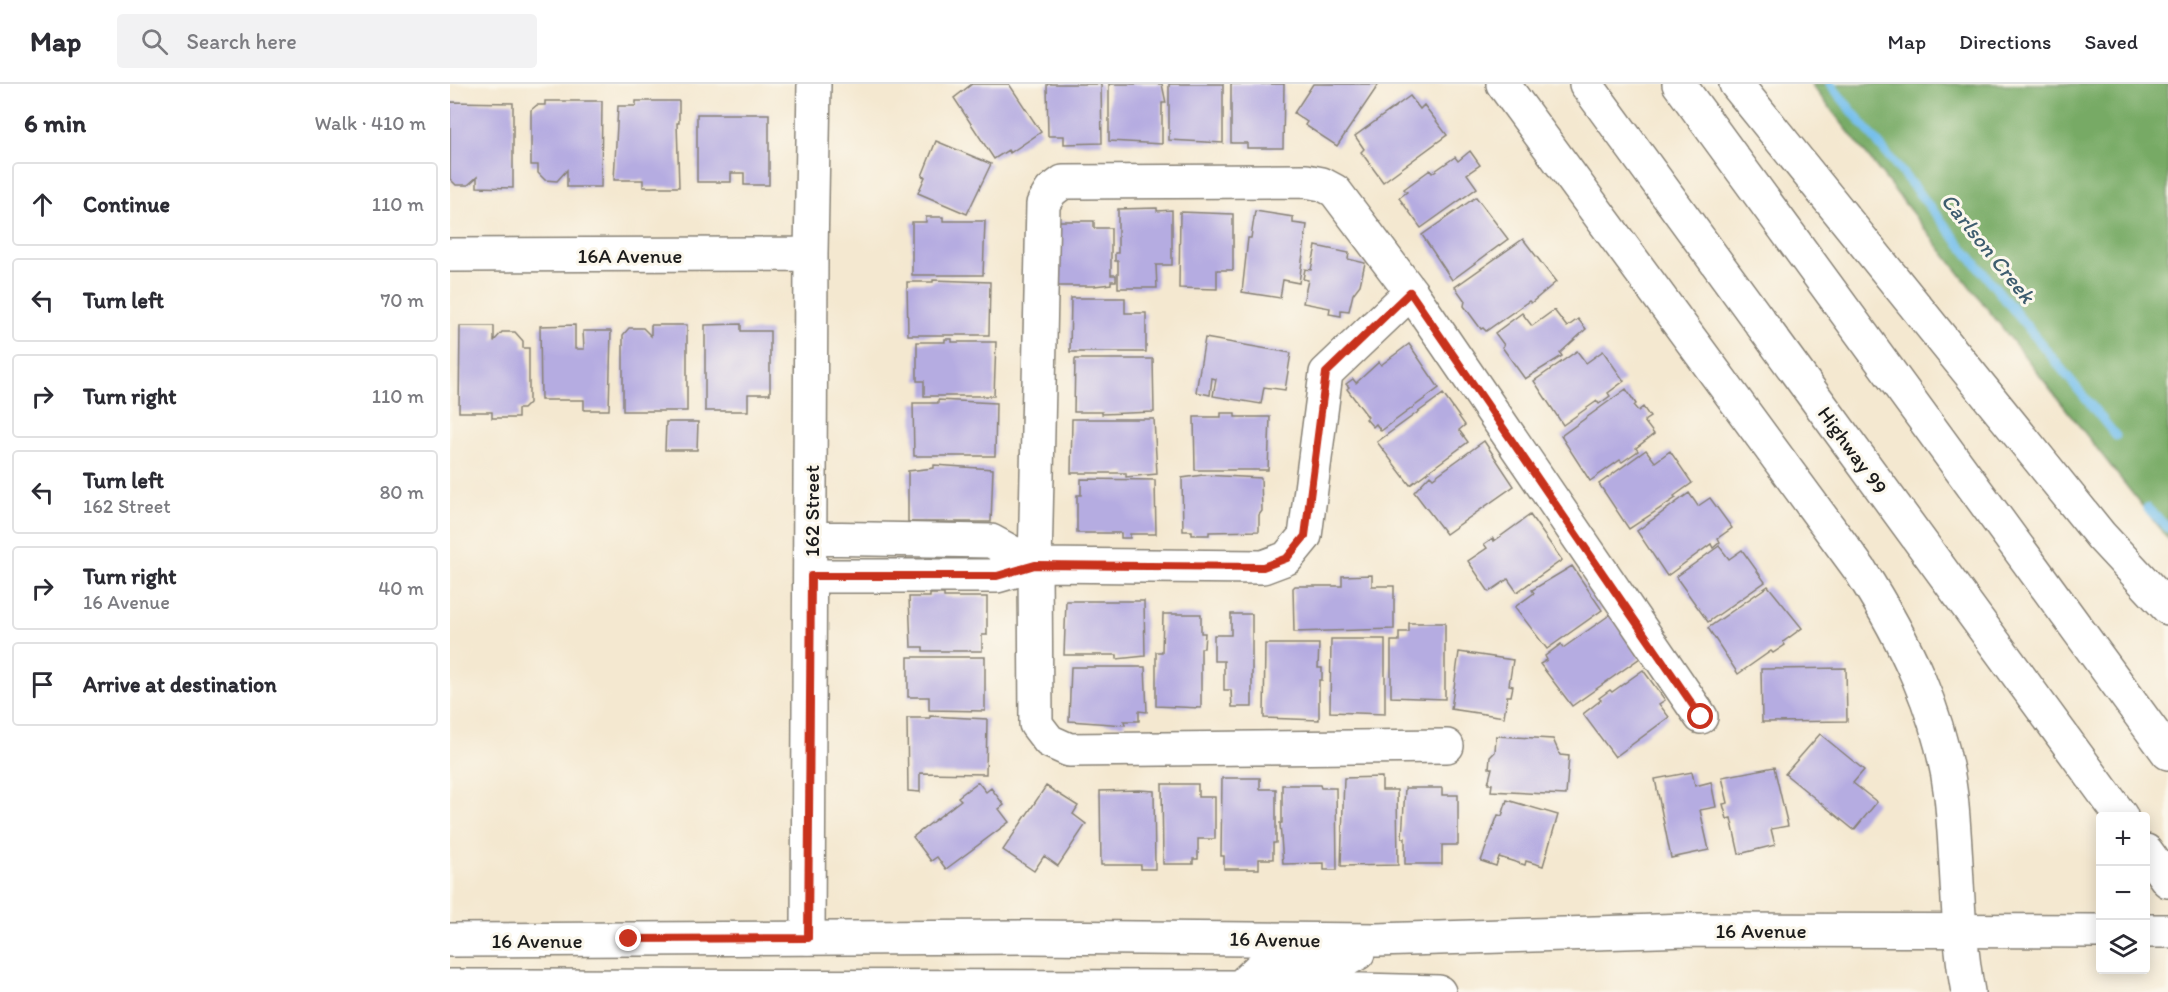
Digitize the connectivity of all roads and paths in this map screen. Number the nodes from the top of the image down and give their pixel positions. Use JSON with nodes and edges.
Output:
{"nodes":[{"id":1,"x":814,"y":84,"type":"edge"},
{"id":2,"x":1503,"y":84,"type":"edge"},
{"id":3,"x":1586,"y":84,"type":"edge"},
{"id":4,"x":1679,"y":84,"type":"edge"},
{"id":5,"x":1736,"y":84,"type":"edge"},
{"id":6,"x":810,"y":254,"type":"junction"},
{"id":7,"x":450,"y":255,"type":"edge"},
{"id":8,"x":1410,"y":292,"type":"junction"},
{"id":9,"x":811,"y":538,"type":"junction"},
{"id":10,"x":1035,"y":565,"type":"junction"},
{"id":11,"x":811,"y":576,"type":"junction"},
{"id":12,"x":2168,"y":609,"type":"edge"},
{"id":13,"x":1701,"y":717,"type":"dead end"},
{"id":14,"x":1447,"y":747,"type":"dead end"},
{"id":15,"x":2168,"y":753,"type":"edge"},
{"id":16,"x":2118,"y":812,"type":"edge"},
{"id":17,"x":2150,"y":857,"type":"edge"},
{"id":18,"x":2168,"y":881,"type":"edge"},
{"id":19,"x":1960,"y":929,"type":"junction"},
{"id":20,"x":2096,"y":931,"type":"edge"},
{"id":21,"x":2150,"y":931,"type":"edge"},
{"id":22,"x":2168,"y":931,"type":"edge"},
{"id":23,"x":808,"y":938,"type":"junction"},
{"id":24,"x":450,"y":940,"type":"edge"},
{"id":25,"x":1377,"y":940,"type":"junction"},
{"id":26,"x":450,"y":986,"type":"edge"},
{"id":27,"x":747,"y":986,"type":"junction"},
{"id":28,"x":1240,"y":987,"type":"junction"},
{"id":29,"x":1439,"y":992,"type":"edge"},
{"id":30,"x":1968,"y":992,"type":"edge"}],
"edges":[{"from":1,"to":6,"type":"main road","name":"162 Street"},
{"from":2,"to":19,"type":"main road"},
{"from":3,"to":16,"type":"main road","name":"Highway 99"},
{"from":4,"to":15,"type":"main road"},
{"from":5,"to":12,"type":"main road"},
{"from":6,"to":7,"type":"main road","name":"16A Avenue"},
{"from":6,"to":9,"type":"main road","name":"162 Street"},
{"from":8,"to":10,"type":"main road"},
{"from":8,"to":10,"type":"main road"},
{"from":8,"to":13,"type":"main road"},
{"from":9,"to":10,"type":"main road"},
{"from":9,"to":11,"type":"main road","name":"162 Street"},
{"from":10,"to":11,"type":"main road"},
{"from":10,"to":14,"type":"main road"},
{"from":11,"to":23,"type":"main road","name":"162 Street"},
{"from":17,"to":18,"type":"main road"},
{"from":19,"to":20,"type":"main road","name":"16 Avenue"},
{"from":19,"to":25,"type":"main road","name":"16 Avenue"},
{"from":19,"to":30,"type":"main road"},
{"from":21,"to":22,"type":"main road"},
{"from":23,"to":24,"type":"main road","name":"16 Avenue"},
{"from":23,"to":25,"type":"main road","name":"16 Avenue"},
{"from":23,"to":27,"type":"main road"},
{"from":25,"to":28,"type":"main road"},
{"from":26,"to":27,"type":"main road"},
{"from":27,"to":28,"type":"main road"},
{"from":28,"to":29,"type":"main road"}]}
